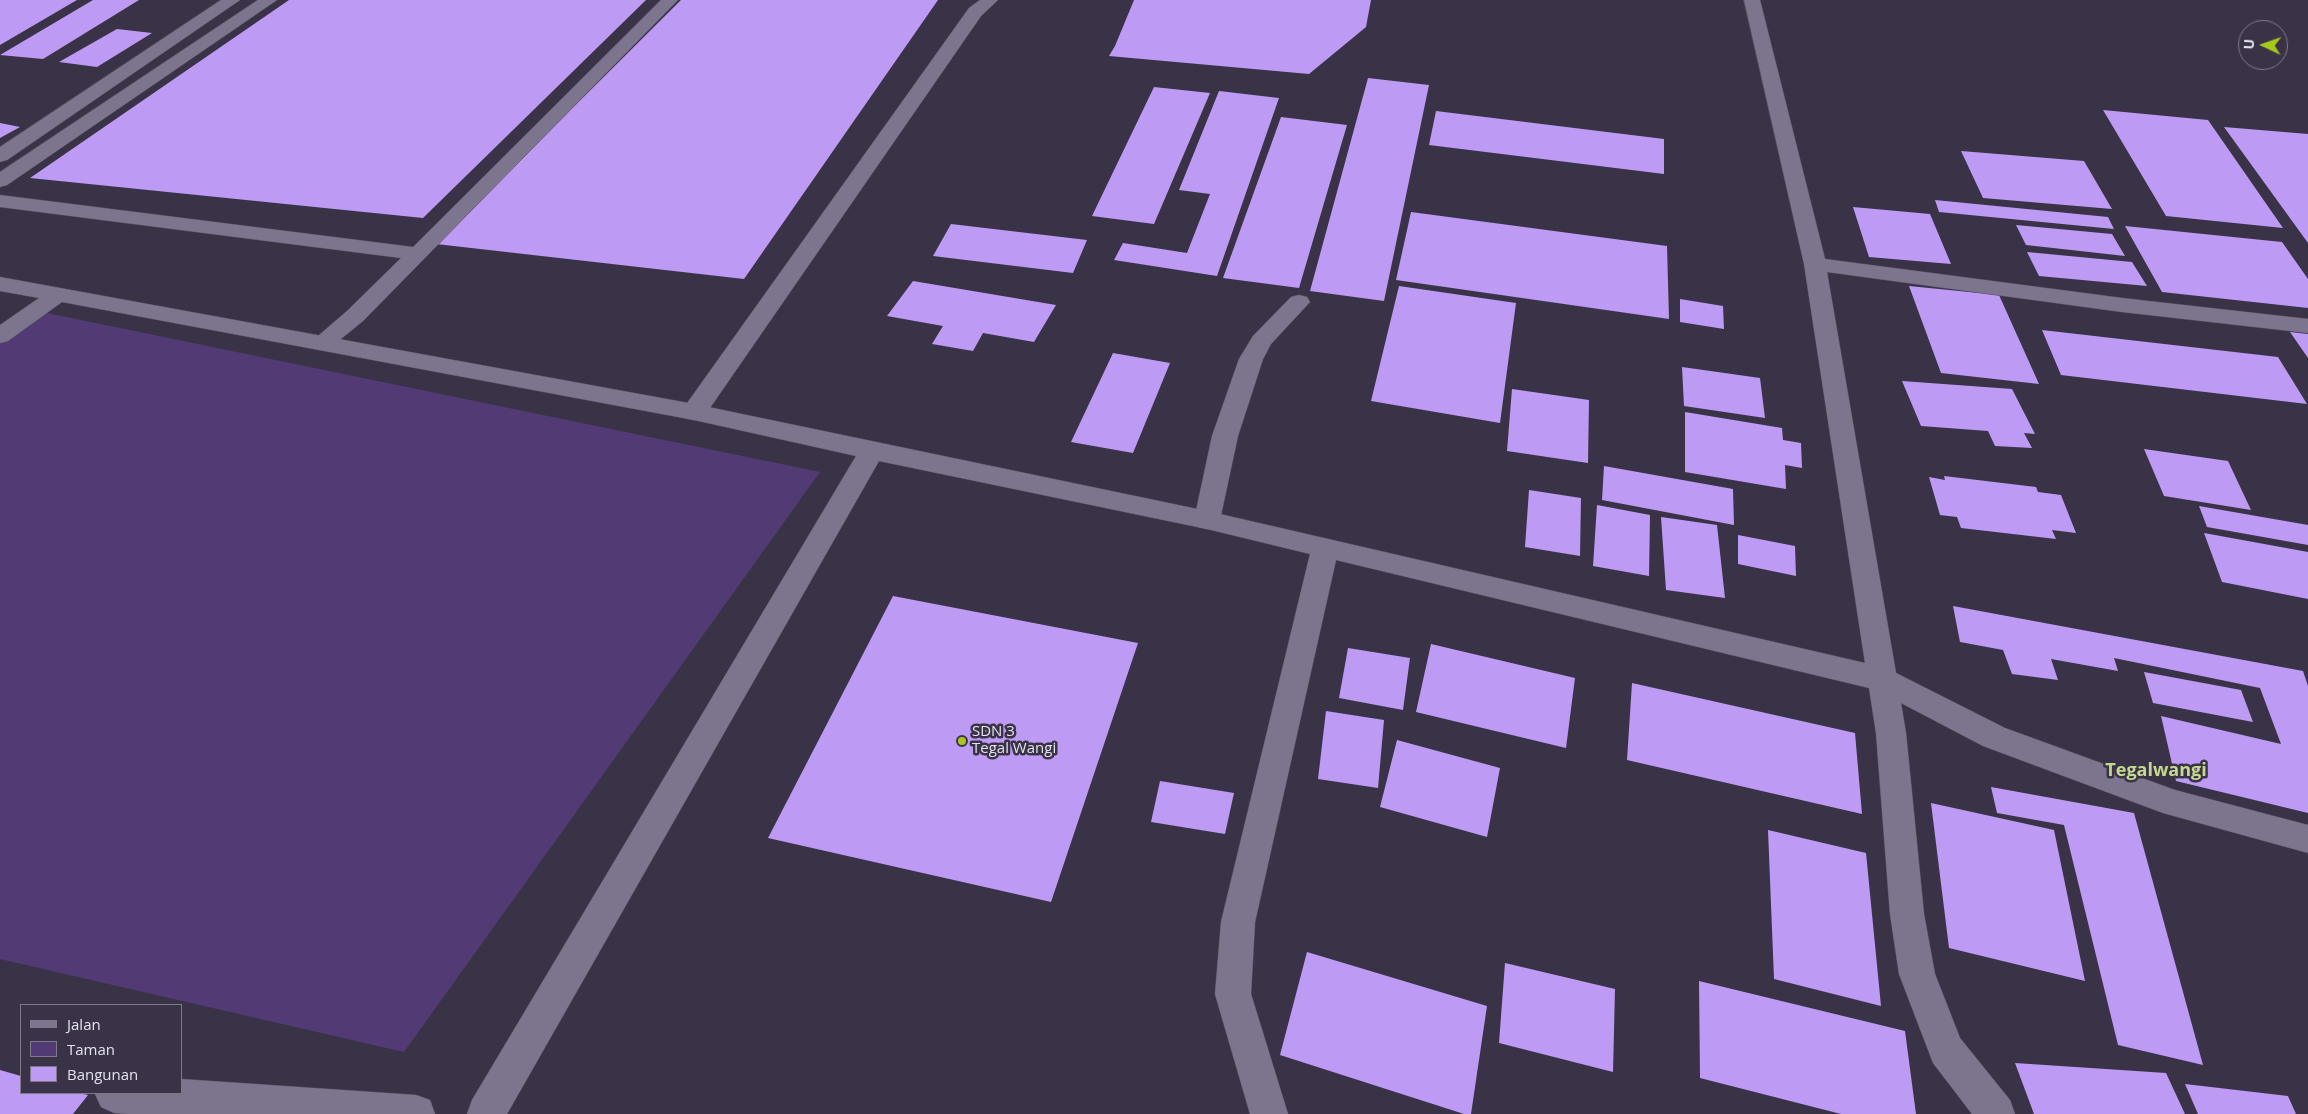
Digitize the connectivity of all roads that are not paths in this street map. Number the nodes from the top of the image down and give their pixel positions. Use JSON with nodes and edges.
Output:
{"nodes":[{"id":1,"x":232,"y":0,"type":"edge"},
{"id":2,"x":269,"y":0,"type":"edge"},
{"id":3,"x":670,"y":0,"type":"edge"},
{"id":4,"x":990,"y":0,"type":"edge"},
{"id":5,"x":1752,"y":0,"type":"edge"},
{"id":6,"x":0,"y":156,"type":"edge"},
{"id":7,"x":0,"y":181,"type":"edge"},
{"id":8,"x":0,"y":201,"type":"edge"},
{"id":9,"x":418,"y":254,"type":"junction"},
{"id":10,"x":1815,"y":264,"type":"junction"},
{"id":11,"x":0,"y":284,"type":"edge"},
{"id":12,"x":57,"y":295,"type":"junction"},
{"id":13,"x":1300,"y":302,"type":"dead end"},
{"id":14,"x":2308,"y":326,"type":"edge"},
{"id":15,"x":0,"y":336,"type":"edge"},
{"id":16,"x":323,"y":342,"type":"junction"},
{"id":17,"x":694,"y":412,"type":"junction"},
{"id":18,"x":872,"y":451,"type":"junction"},
{"id":19,"x":1207,"y":520,"type":"junction"},
{"id":20,"x":1325,"y":548,"type":"junction"},
{"id":21,"x":1882,"y":679,"type":"junction"},
{"id":22,"x":2308,"y":839,"type":"edge"},
{"id":23,"x":114,"y":1094,"type":"dead end"},
{"id":24,"x":416,"y":1114,"type":"edge"},
{"id":25,"x":486,"y":1114,"type":"edge"},
{"id":26,"x":1269,"y":1114,"type":"edge"},
{"id":27,"x":1996,"y":1114,"type":"edge"}],
"edges":[{"from":1,"to":6,"type":"street"},
{"from":2,"to":7,"type":"street"},
{"from":3,"to":9,"type":"street"},
{"from":4,"to":17,"type":"street"},
{"from":5,"to":10,"type":"street"},
{"from":8,"to":9,"type":"street"},
{"from":9,"to":16,"type":"street"},
{"from":10,"to":14,"type":"street"},
{"from":10,"to":21,"type":"street"},
{"from":11,"to":12,"type":"street"},
{"from":12,"to":15,"type":"street"},
{"from":12,"to":16,"type":"street"},
{"from":13,"to":19,"type":"street"},
{"from":16,"to":17,"type":"street"},
{"from":17,"to":18,"type":"street"},
{"from":18,"to":19,"type":"street"},
{"from":18,"to":25,"type":"street"},
{"from":19,"to":20,"type":"street"},
{"from":20,"to":21,"type":"street"},
{"from":20,"to":26,"type":"street"},
{"from":21,"to":22,"type":"street"},
{"from":21,"to":27,"type":"street"},
{"from":23,"to":24,"type":"street"}]}
